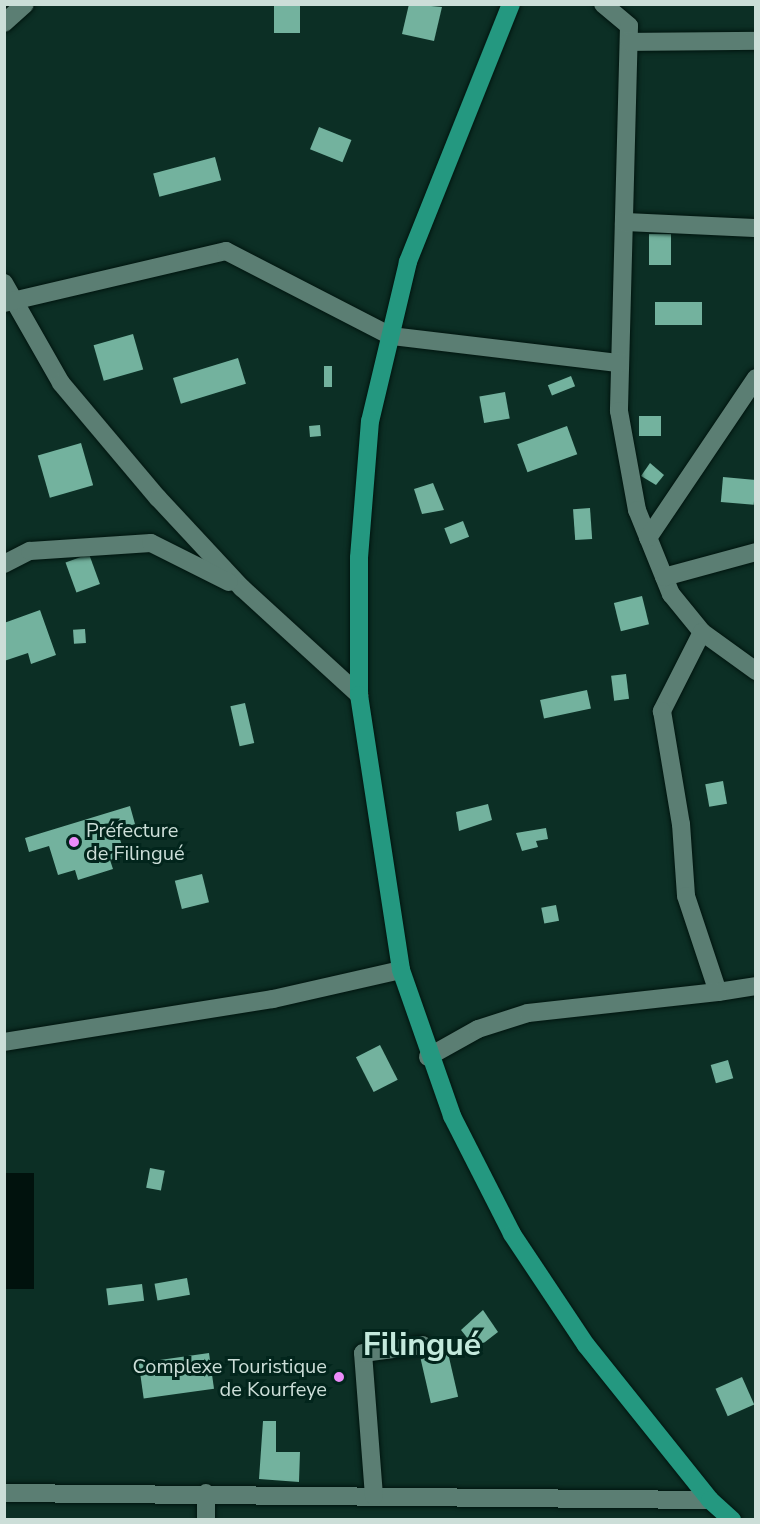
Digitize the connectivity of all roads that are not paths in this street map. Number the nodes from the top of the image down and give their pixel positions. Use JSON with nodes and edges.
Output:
{"nodes":[{"id":1,"x":25,"y":4,"type":"edge"},
{"id":2,"x":511,"y":4,"type":"edge"},
{"id":3,"x":603,"y":4,"type":"edge"},
{"id":4,"x":630,"y":4,"type":"edge"},
{"id":5,"x":4,"y":23,"type":"edge"},
{"id":6,"x":629,"y":34,"type":"junction"},
{"id":7,"x":756,"y":41,"type":"edge"},
{"id":8,"x":624,"y":222,"type":"junction"},
{"id":9,"x":756,"y":228,"type":"edge"},
{"id":10,"x":4,"y":282,"type":"edge"},
{"id":11,"x":10,"y":302,"type":"edge"},
{"id":12,"x":391,"y":336,"type":"junction"},
{"id":13,"x":619,"y":363,"type":"junction"},
{"id":14,"x":756,"y":378,"type":"edge"},
{"id":15,"x":648,"y":538,"type":"junction"},
{"id":16,"x":756,"y":552,"type":"edge"},
{"id":17,"x":4,"y":564,"type":"edge"},
{"id":18,"x":664,"y":577,"type":"junction"},
{"id":19,"x":242,"y":588,"type":"junction"},
{"id":20,"x":702,"y":632,"type":"junction"},
{"id":21,"x":756,"y":671,"type":"edge"},
{"id":22,"x":359,"y":695,"type":"junction"},
{"id":23,"x":401,"y":970,"type":"junction"},
{"id":24,"x":756,"y":987,"type":"edge"},
{"id":25,"x":718,"y":992,"type":"junction"},
{"id":26,"x":4,"y":1042,"type":"edge"},
{"id":27,"x":428,"y":1057,"type":"junction"},
{"id":28,"x":422,"y":1345,"type":"dead end"},
{"id":29,"x":4,"y":1493,"type":"edge"},
{"id":30,"x":206,"y":1493,"type":"junction"},
{"id":31,"x":374,"y":1496,"type":"junction"},
{"id":32,"x":710,"y":1500,"type":"junction"},
{"id":33,"x":206,"y":1520,"type":"edge"},
{"id":34,"x":732,"y":1520,"type":"edge"}],
"edges":[{"from":1,"to":5,"type":"street"},
{"from":2,"to":12,"type":"main road"},
{"from":3,"to":6,"type":"street"},
{"from":4,"to":6,"type":"street"},
{"from":6,"to":7,"type":"street"},
{"from":6,"to":8,"type":"street"},
{"from":8,"to":9,"type":"street"},
{"from":8,"to":13,"type":"street"},
{"from":10,"to":11,"type":"street"},
{"from":11,"to":12,"type":"street"},
{"from":11,"to":19,"type":"street"},
{"from":12,"to":13,"type":"street"},
{"from":12,"to":22,"type":"main road"},
{"from":13,"to":15,"type":"street"},
{"from":14,"to":15,"type":"street"},
{"from":15,"to":18,"type":"street"},
{"from":16,"to":18,"type":"street"},
{"from":17,"to":19,"type":"street"},
{"from":18,"to":20,"type":"street"},
{"from":19,"to":22,"type":"street"},
{"from":20,"to":21,"type":"street"},
{"from":20,"to":25,"type":"street"},
{"from":22,"to":23,"type":"main road"},
{"from":23,"to":26,"type":"street"},
{"from":23,"to":27,"type":"main road"},
{"from":24,"to":25,"type":"street"},
{"from":25,"to":27,"type":"street"},
{"from":27,"to":32,"type":"main road"},
{"from":28,"to":31,"type":"street"},
{"from":29,"to":30,"type":"street"},
{"from":30,"to":31,"type":"street"},
{"from":30,"to":33,"type":"street"},
{"from":31,"to":32,"type":"street"},
{"from":32,"to":34,"type":"main road"}]}
